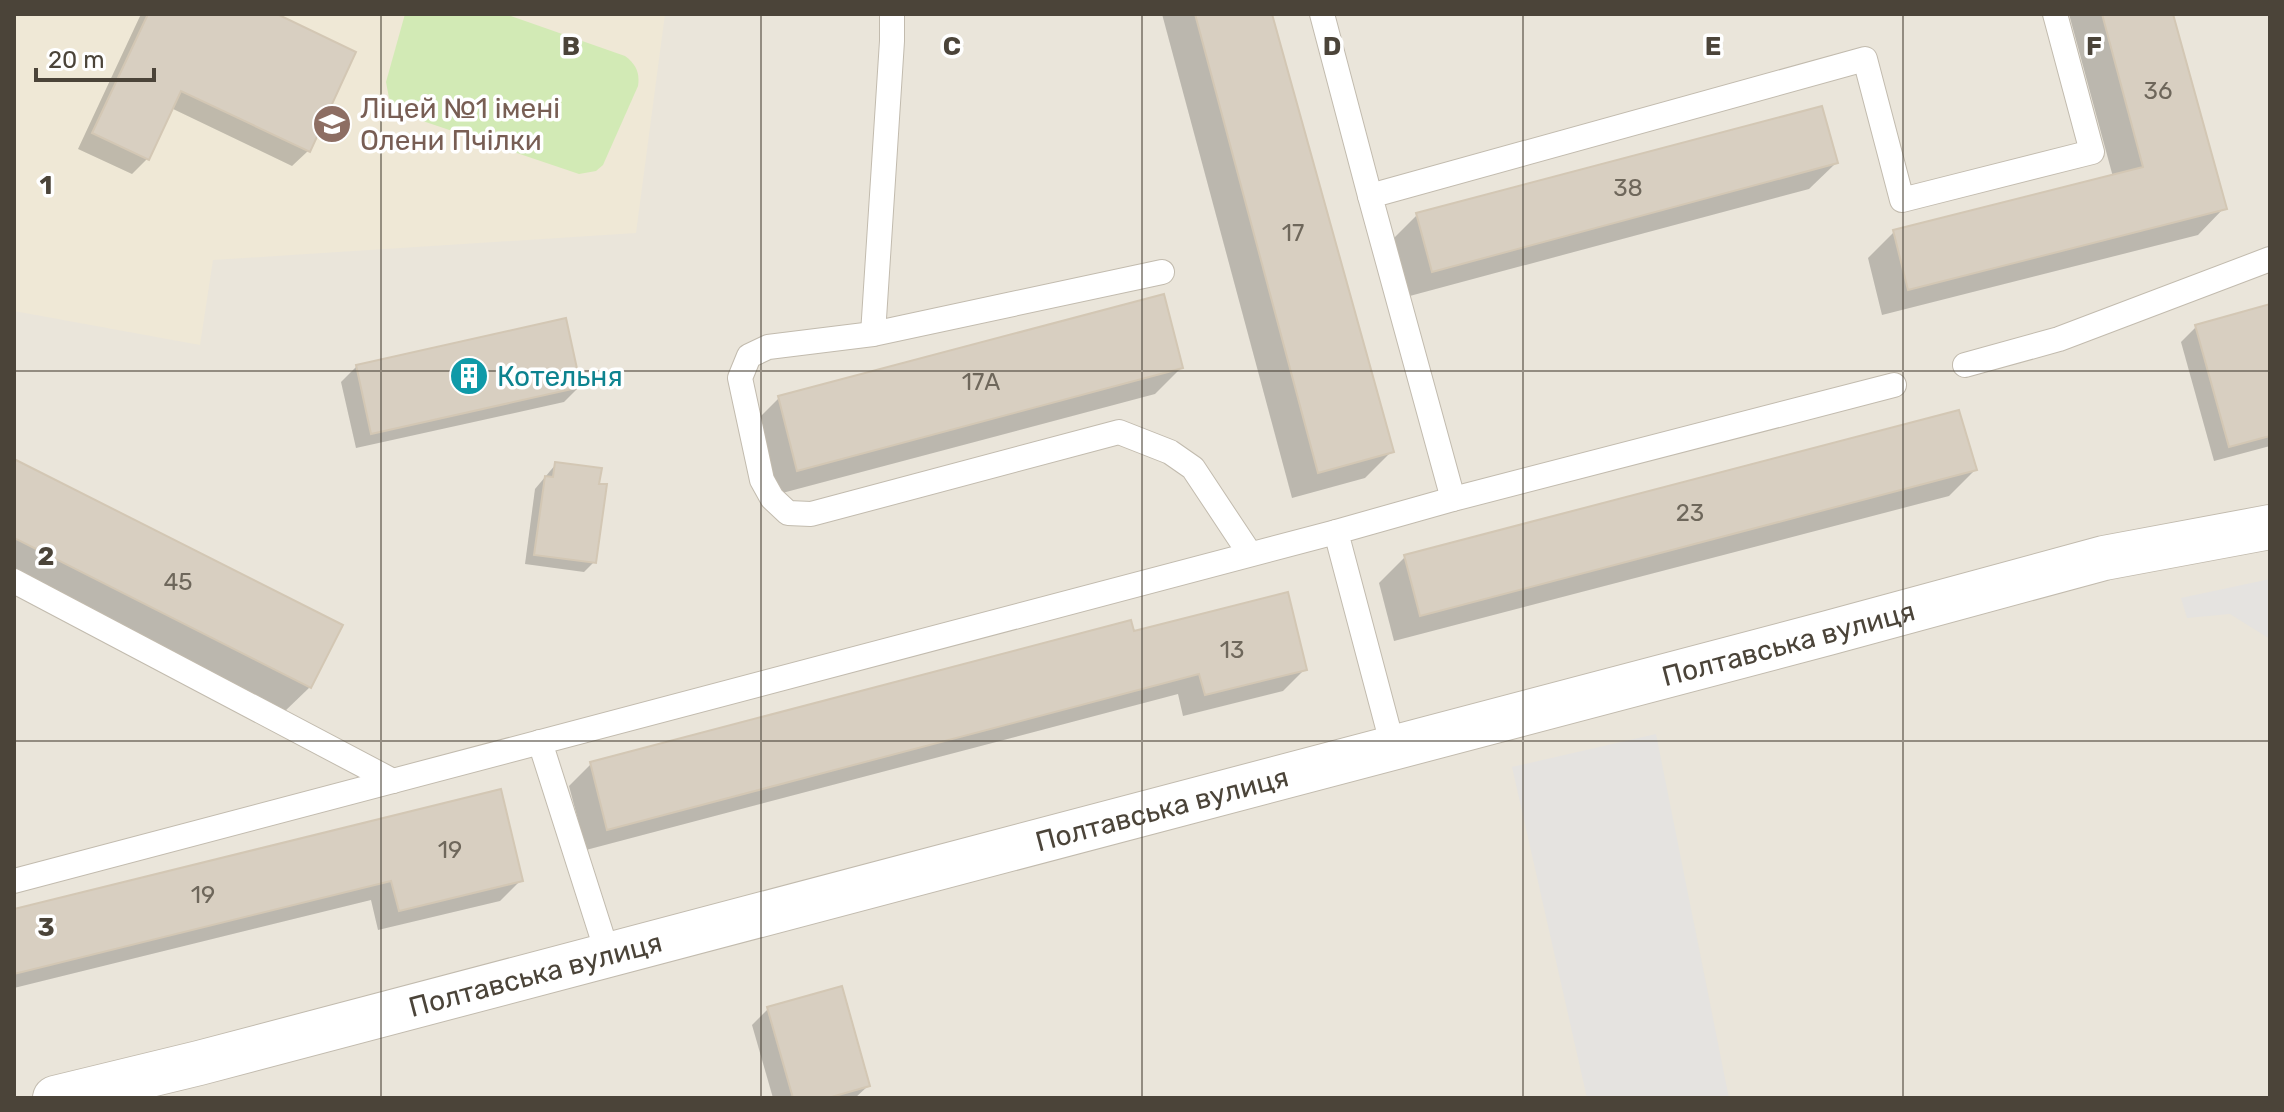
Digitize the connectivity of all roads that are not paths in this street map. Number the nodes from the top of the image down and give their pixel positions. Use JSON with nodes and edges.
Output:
{"nodes":[{"id":1,"x":892,"y":14,"type":"edge"},
{"id":2,"x":1322,"y":14,"type":"edge"},
{"id":3,"x":2055,"y":14,"type":"edge"},
{"id":4,"x":1370,"y":196,"type":"junction"},
{"id":5,"x":2270,"y":259,"type":"edge"},
{"id":6,"x":1162,"y":272,"type":"dead end"},
{"id":7,"x":873,"y":334,"type":"junction"},
{"id":8,"x":1965,"y":365,"type":"dead end"},
{"id":9,"x":1894,"y":385,"type":"dead end"},
{"id":10,"x":1453,"y":499,"type":"junction"},
{"id":11,"x":2270,"y":527,"type":"edge"},
{"id":12,"x":1336,"y":532,"type":"junction"},
{"id":13,"x":1250,"y":554,"type":"junction"},
{"id":14,"x":14,"y":581,"type":"edge"},
{"id":15,"x":540,"y":742,"type":"junction"},
{"id":16,"x":1393,"y":747,"type":"junction"},
{"id":17,"x":393,"y":781,"type":"junction"},
{"id":18,"x":14,"y":881,"type":"edge"},
{"id":19,"x":608,"y":955,"type":"junction"},
{"id":20,"x":134,"y":1089,"type":"edge"},
{"id":21,"x":55,"y":1098,"type":"edge"}],
"edges":[{"from":1,"to":7,"type":"lane"},
{"from":2,"to":4,"type":"lane"},
{"from":3,"to":4,"type":"lane"},
{"from":4,"to":10,"type":"lane"},
{"from":5,"to":8,"type":"lane"},
{"from":6,"to":7,"type":"lane"},
{"from":7,"to":13,"type":"lane"},
{"from":9,"to":10,"type":"lane"},
{"from":10,"to":12,"type":"lane"},
{"from":11,"to":16,"type":"street","name":"Полтавська вулиця"},
{"from":12,"to":13,"type":"lane"},
{"from":12,"to":16,"type":"lane"},
{"from":13,"to":15,"type":"lane"},
{"from":14,"to":17,"type":"lane"},
{"from":15,"to":17,"type":"lane"},
{"from":15,"to":19,"type":"lane"},
{"from":16,"to":19,"type":"street","name":"Полтавська вулиця"},
{"from":17,"to":18,"type":"lane"},
{"from":19,"to":20,"type":"street","name":"Полтавська вулиця"},
{"from":20,"to":21,"type":"street","name":"Полтавська вулиця"}]}
